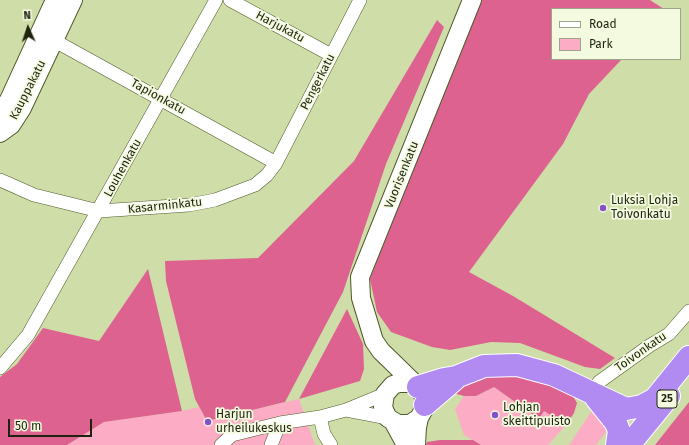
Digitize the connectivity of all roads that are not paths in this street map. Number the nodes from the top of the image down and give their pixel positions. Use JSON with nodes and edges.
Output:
{"nodes":[{"id":1,"x":55,"y":0,"type":"edge"},
{"id":2,"x":73,"y":0,"type":"edge"},
{"id":3,"x":216,"y":0,"type":"edge"},
{"id":4,"x":230,"y":0,"type":"edge"},
{"id":5,"x":360,"y":0,"type":"edge"},
{"id":6,"x":472,"y":0,"type":"edge"},
{"id":7,"x":47,"y":36,"type":"junction"},
{"id":8,"x":331,"y":55,"type":"junction"},
{"id":9,"x":162,"y":100,"type":"junction"},
{"id":10,"x":0,"y":114,"type":"edge"},
{"id":11,"x":0,"y":133,"type":"edge"},
{"id":12,"x":276,"y":163,"type":"junction"},
{"id":13,"x":0,"y":180,"type":"edge"},
{"id":14,"x":99,"y":211,"type":"junction"},
{"id":15,"x":689,"y":311,"type":"edge"},
{"id":16,"x":380,"y":351,"type":"junction"},
{"id":17,"x":689,"y":357,"type":"edge"},
{"id":18,"x":0,"y":368,"type":"edge"},
{"id":19,"x":689,"y":371,"type":"edge"},
{"id":20,"x":386,"y":392,"type":"junction"},
{"id":21,"x":592,"y":392,"type":"junction"},
{"id":22,"x":419,"y":398,"type":"junction"},
{"id":23,"x":346,"y":410,"type":"junction"},
{"id":24,"x":320,"y":417,"type":"junction"},
{"id":25,"x":391,"y":419,"type":"junction"},
{"id":26,"x":280,"y":423,"type":"junction"},
{"id":27,"x":641,"y":436,"type":"edge"},
{"id":28,"x":221,"y":445,"type":"edge"},
{"id":29,"x":271,"y":445,"type":"edge"},
{"id":30,"x":331,"y":445,"type":"edge"},
{"id":31,"x":406,"y":445,"type":"edge"},
{"id":32,"x":416,"y":445,"type":"edge"},
{"id":33,"x":617,"y":445,"type":"edge"},
{"id":34,"x":629,"y":445,"type":"edge"}],
"edges":[{"from":1,"to":7,"type":"street","name":"Kauppakatu"},
{"from":2,"to":7,"type":"street","name":"Kauppakatu"},
{"from":3,"to":9,"type":"street","name":"Louhenkatu"},
{"from":4,"to":8,"type":"street","name":"Harjukatu"},
{"from":5,"to":8,"type":"street","name":"Pengerkatu"},
{"from":6,"to":16,"type":"street","name":"Vuorisenkatu"},
{"from":7,"to":9,"type":"street","name":"Tapionkatu"},
{"from":7,"to":10,"type":"street","name":"Kauppakatu"},
{"from":7,"to":11,"type":"street","name":"Kauppakatu"},
{"from":8,"to":12,"type":"street","name":"Pengerkatu"},
{"from":9,"to":12,"type":"street","name":"Tapionkatu"},
{"from":9,"to":14,"type":"street","name":"Louhenkatu"},
{"from":12,"to":14,"type":"street","name":"Kasarminkatu"},
{"from":13,"to":14,"type":"street","name":"Kasarminkatu"},
{"from":14,"to":18,"type":"street","name":"Louhenkatu"},
{"from":15,"to":21,"type":"street","name":"Toivonkatu"},
{"from":16,"to":20,"type":"street","name":"Vuorisenkatu"},
{"from":16,"to":22,"type":"street","name":"Vuorisenkatu"},
{"from":17,"to":21,"type":"highway"},
{"from":19,"to":27,"type":"highway","number":"25"},
{"from":20,"to":22,"type":"street"},
{"from":20,"to":23,"type":"street"},
{"from":20,"to":25,"type":"street"},
{"from":21,"to":22,"type":"highway"},
{"from":21,"to":33,"type":"highway"},
{"from":22,"to":25,"type":"street"},
{"from":22,"to":32,"type":"street"},
{"from":23,"to":24,"type":"street"},
{"from":23,"to":25,"type":"street"},
{"from":24,"to":26,"type":"street"},
{"from":24,"to":30,"type":"street"},
{"from":25,"to":31,"type":"street"},
{"from":26,"to":28,"type":"street"},
{"from":26,"to":29,"type":"street"},
{"from":27,"to":34,"type":"highway","number":"25"}]}
